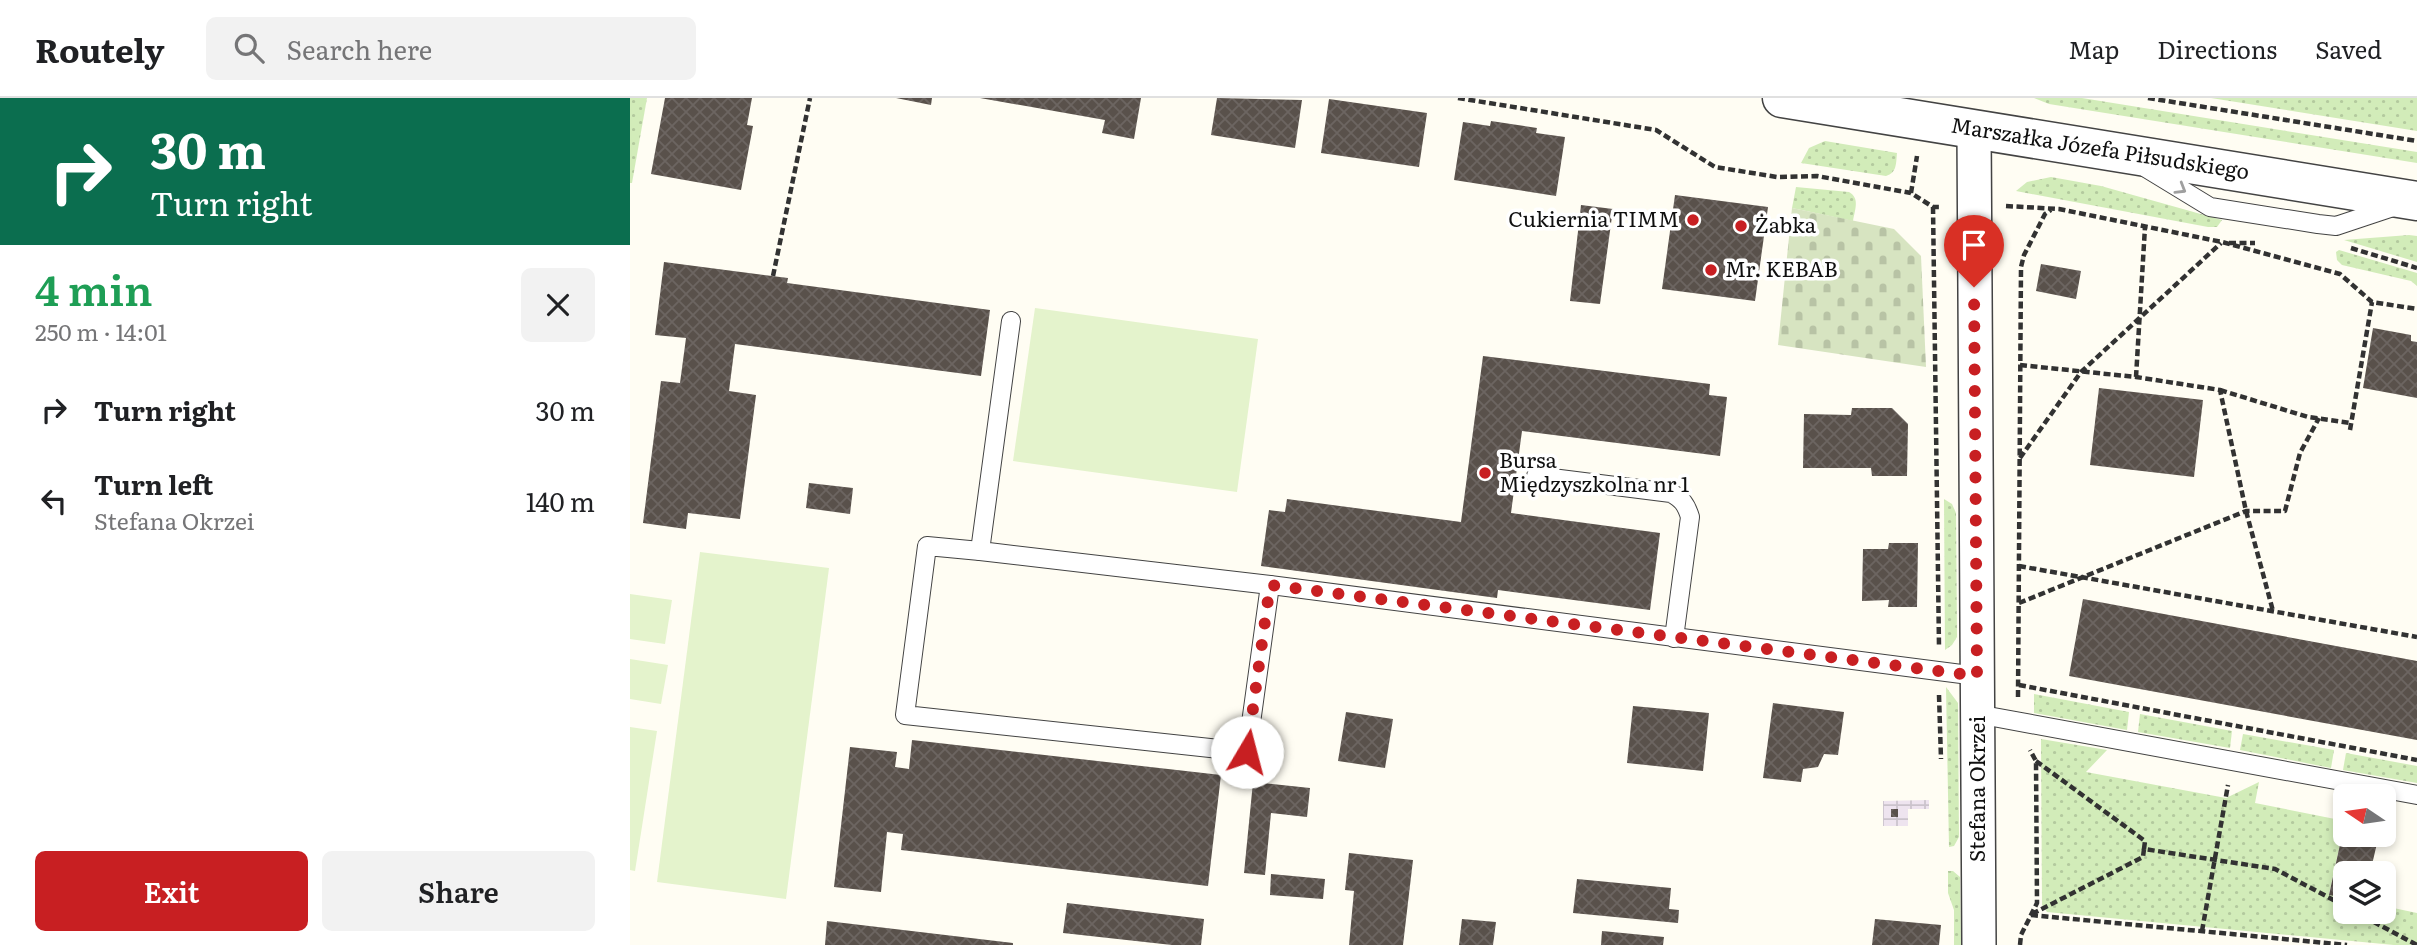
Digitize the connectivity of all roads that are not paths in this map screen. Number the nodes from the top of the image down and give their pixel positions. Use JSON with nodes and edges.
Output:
{"nodes":[{"id":1,"x":1782,"y":98,"type":"edge"},
{"id":2,"x":1974,"y":129,"type":"junction"},
{"id":3,"x":2415,"y":200,"type":"edge"},
{"id":4,"x":1011,"y":321,"type":"dead end"},
{"id":5,"x":1536,"y":475,"type":"dead end"},
{"id":6,"x":980,"y":551,"type":"junction"},
{"id":7,"x":1270,"y":585,"type":"junction"},
{"id":8,"x":1674,"y":638,"type":"junction"},
{"id":9,"x":1977,"y":676,"type":"junction"},
{"id":10,"x":1977,"y":714,"type":"junction"},
{"id":11,"x":2417,"y":795,"type":"edge"},
{"id":12,"x":1980,"y":945,"type":"edge"}],
"edges":[{"from":1,"to":2,"type":"street","name":"Marszałka Józefa Piłsudskiego"},
{"from":2,"to":3,"type":"street","name":"Marszałka Józefa Piłsudskiego"},
{"from":2,"to":9,"type":"street","name":"Stefana Okrzei"},
{"from":4,"to":6,"type":"lane"},
{"from":5,"to":8,"type":"lane"},
{"from":6,"to":7,"type":"lane"},
{"from":6,"to":7,"type":"lane"},
{"from":7,"to":8,"type":"lane"},
{"from":8,"to":9,"type":"lane"},
{"from":9,"to":10,"type":"street","name":"Stefana Okrzei"},
{"from":10,"to":11,"type":"lane"},
{"from":10,"to":12,"type":"street","name":"Stefana Okrzei"}]}
